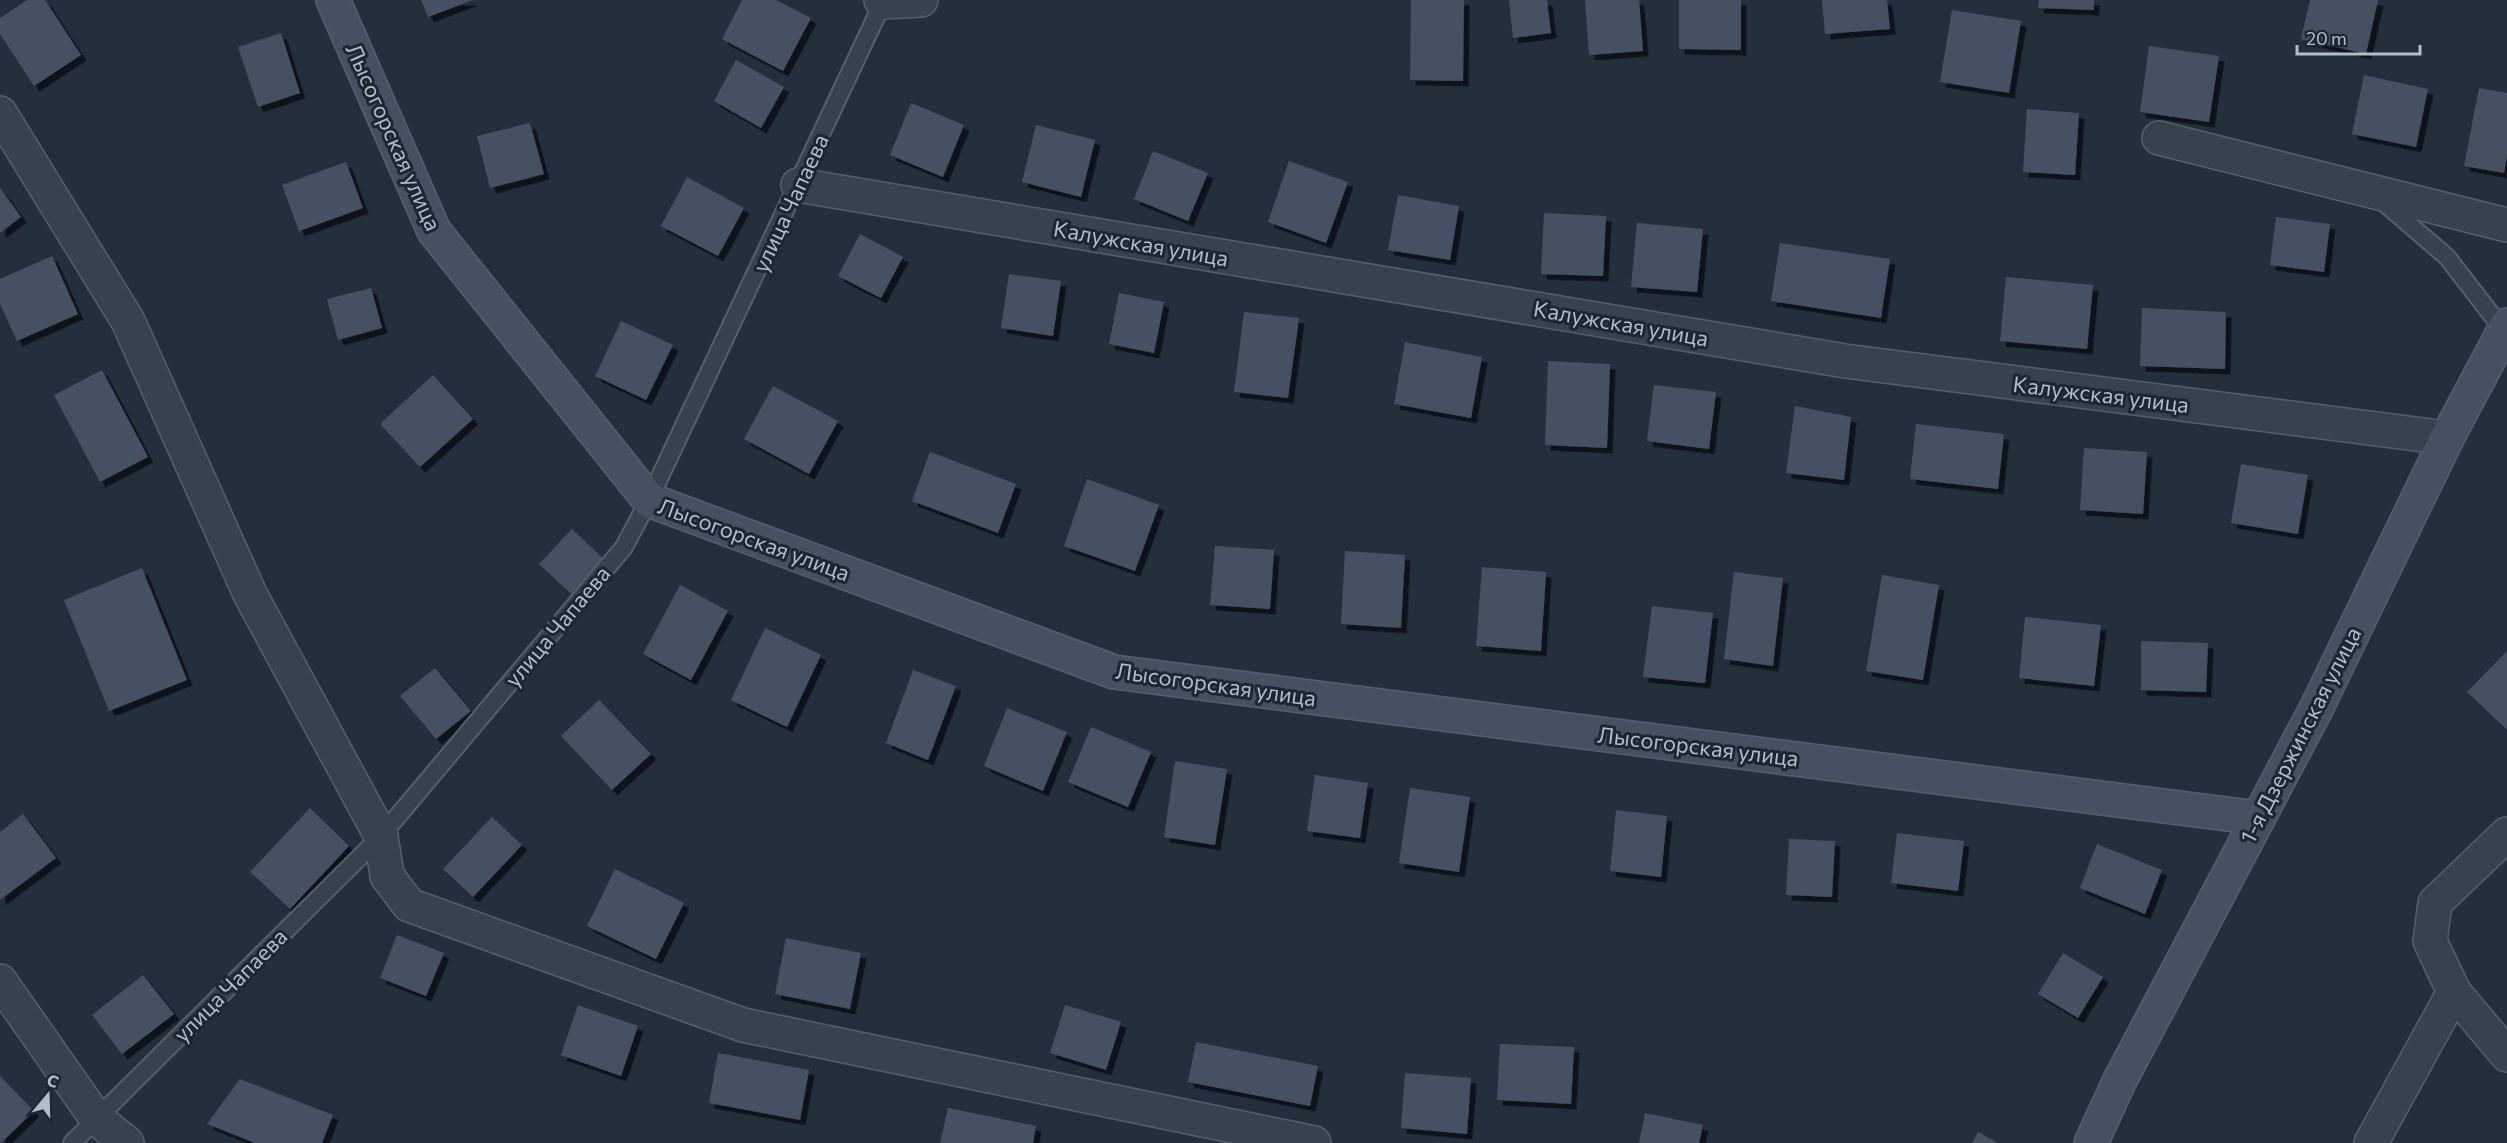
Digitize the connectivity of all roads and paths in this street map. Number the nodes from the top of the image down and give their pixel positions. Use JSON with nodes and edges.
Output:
{"nodes":[{"id":1,"x":333,"y":0,"type":"edge"},
{"id":2,"x":921,"y":0,"type":"edge"},
{"id":3,"x":883,"y":1,"type":"edge"},
{"id":4,"x":0,"y":113,"type":"edge"},
{"id":5,"x":2159,"y":138,"type":"dead end"},
{"id":6,"x":798,"y":185,"type":"junction"},
{"id":7,"x":2370,"y":191,"type":"junction"},
{"id":8,"x":2507,"y":225,"type":"edge"},
{"id":9,"x":2505,"y":328,"type":"edge"},
{"id":10,"x":2447,"y":438,"type":"junction"},
{"id":11,"x":649,"y":500,"type":"junction"},
{"id":12,"x":2258,"y":818,"type":"junction"},
{"id":13,"x":2507,"y":834,"type":"edge"},
{"id":14,"x":381,"y":836,"type":"junction"},
{"id":15,"x":0,"y":981,"type":"edge"},
{"id":16,"x":2454,"y":992,"type":"junction"},
{"id":17,"x":2507,"y":1055,"type":"edge"},
{"id":18,"x":96,"y":1118,"type":"junction"},
{"id":19,"x":72,"y":1143,"type":"edge"},
{"id":20,"x":127,"y":1143,"type":"edge"},
{"id":21,"x":1314,"y":1143,"type":"edge"},
{"id":22,"x":2091,"y":1143,"type":"edge"},
{"id":23,"x":2371,"y":1143,"type":"edge"}],
"edges":[{"from":1,"to":11,"type":"street","name":"Лысогорская улица"},
{"from":2,"to":3,"type":"street"},
{"from":3,"to":6,"type":"lane","name":"улица Чапаева"},
{"from":4,"to":14,"type":"street"},
{"from":5,"to":7,"type":"street"},
{"from":6,"to":10,"type":"street","name":"Калужская улица"},
{"from":6,"to":11,"type":"lane","name":"улица Чапаева"},
{"from":7,"to":8,"type":"street"},
{"from":7,"to":9,"type":"lane"},
{"from":9,"to":10,"type":"street","name":"1-я Дзержинская улица"},
{"from":10,"to":12,"type":"street","name":"1-я Дзержинская улица"},
{"from":11,"to":12,"type":"street","name":"Лысогорская улица"},
{"from":11,"to":14,"type":"lane","name":"улица Чапаева"},
{"from":12,"to":22,"type":"street","name":"1-я Дзержинская улица"},
{"from":13,"to":16,"type":"street"},
{"from":14,"to":18,"type":"lane","name":"улица Чапаева"},
{"from":14,"to":21,"type":"street"},
{"from":15,"to":18,"type":"street"},
{"from":16,"to":17,"type":"street"},
{"from":16,"to":23,"type":"street"},
{"from":18,"to":19,"type":"lane","name":"улица Чапаева"},
{"from":18,"to":20,"type":"street"}]}
